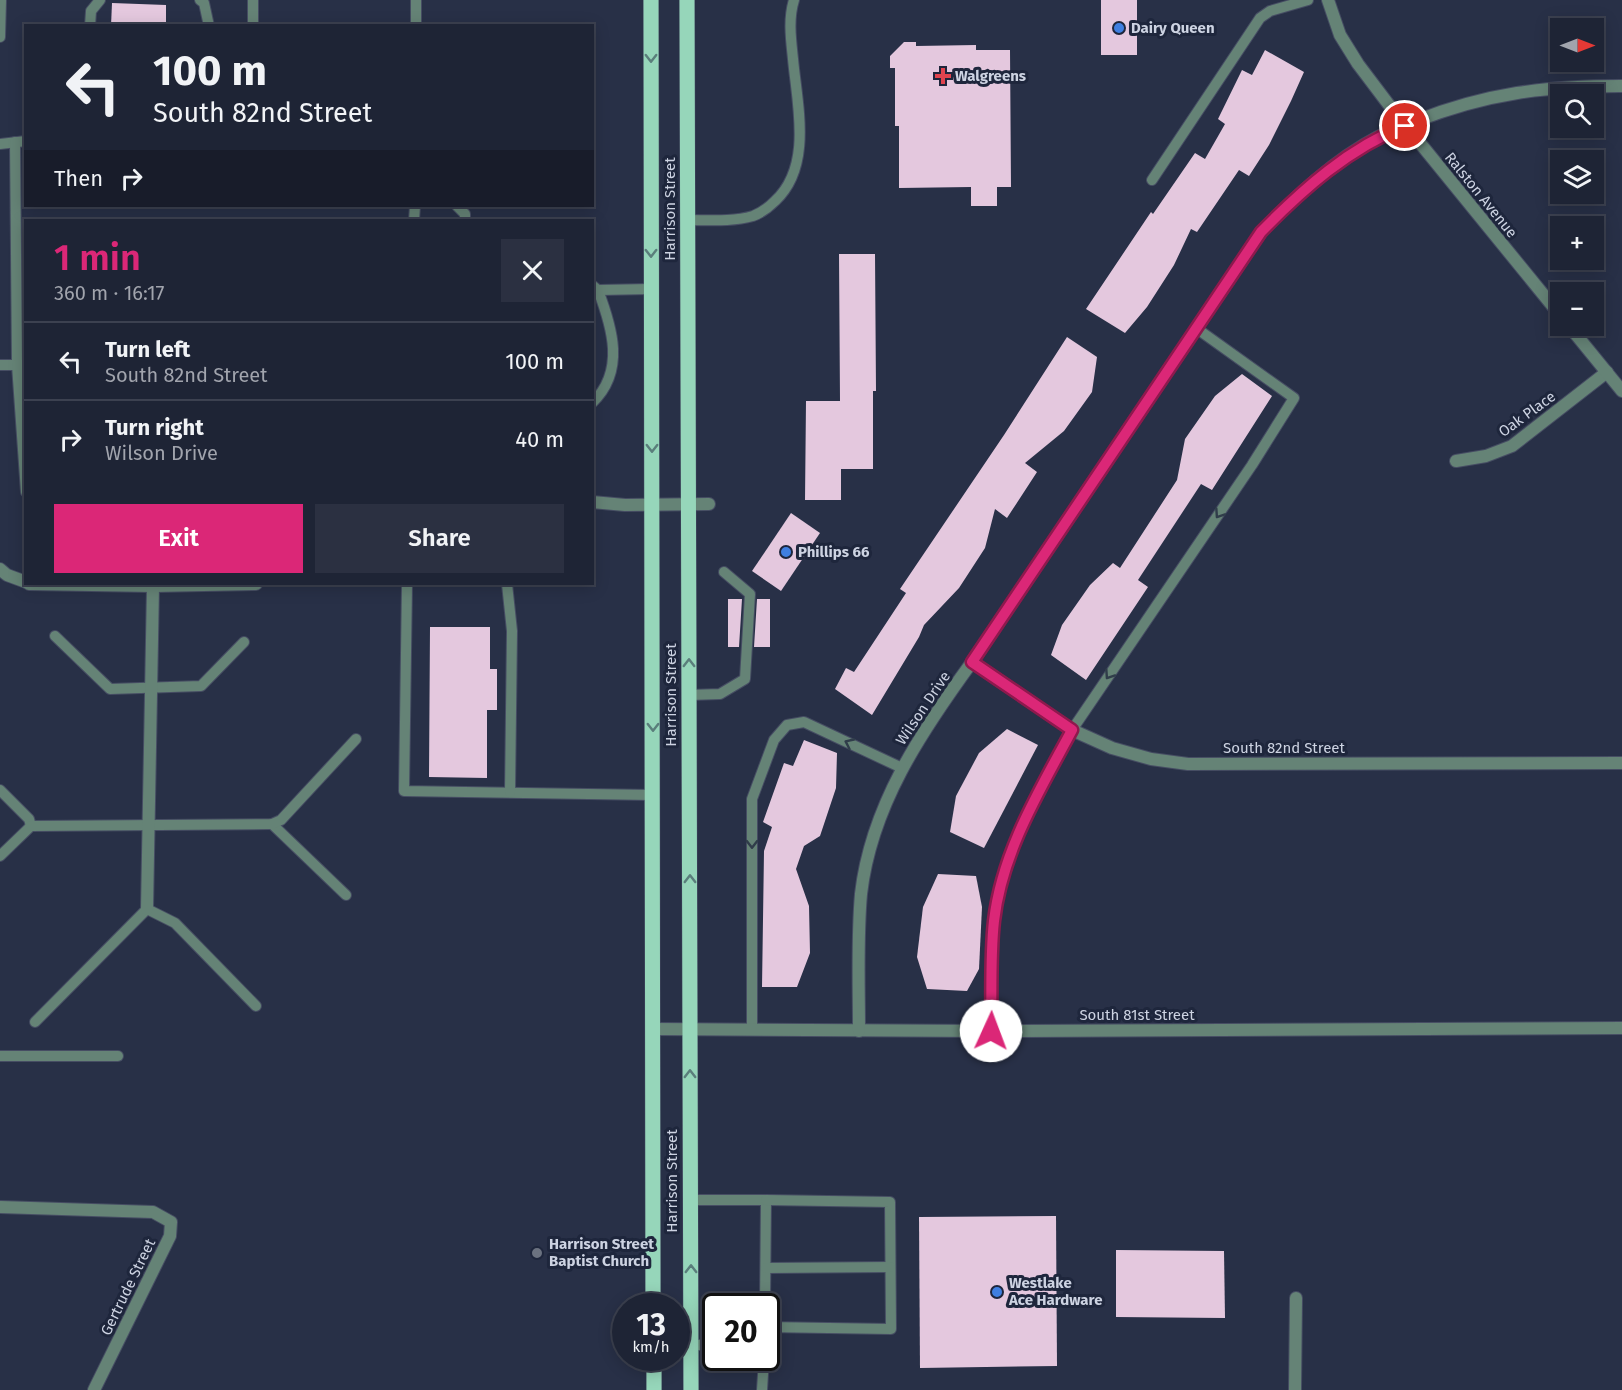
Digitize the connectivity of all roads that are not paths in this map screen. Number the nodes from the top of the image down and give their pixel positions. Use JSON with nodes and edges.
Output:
{"nodes":[{"id":1,"x":1,"y":0,"type":"edge"},
{"id":2,"x":100,"y":0,"type":"edge"},
{"id":3,"x":200,"y":0,"type":"edge"},
{"id":4,"x":253,"y":0,"type":"edge"},
{"id":5,"x":416,"y":0,"type":"edge"},
{"id":6,"x":651,"y":0,"type":"edge"},
{"id":7,"x":687,"y":0,"type":"edge"},
{"id":8,"x":794,"y":0,"type":"edge"},
{"id":9,"x":1308,"y":0,"type":"edge"},
{"id":10,"x":1328,"y":0,"type":"edge"},
{"id":11,"x":90,"y":24,"type":"edge"},
{"id":12,"x":209,"y":24,"type":"edge"},
{"id":13,"x":253,"y":24,"type":"edge"},
{"id":14,"x":416,"y":24,"type":"edge"},
{"id":15,"x":0,"y":37,"type":"edge"},
{"id":16,"x":1622,"y":86,"type":"edge"},
{"id":17,"x":1405,"y":126,"type":"junction"},
{"id":18,"x":20,"y":142,"type":"edge"},
{"id":19,"x":0,"y":144,"type":"edge"},
{"id":20,"x":1152,"y":180,"type":"dead end"},
{"id":21,"x":457,"y":207,"type":"edge"},
{"id":22,"x":465,"y":219,"type":"edge"},
{"id":23,"x":688,"y":220,"type":"junction"},
{"id":24,"x":595,"y":287,"type":"edge"},
{"id":25,"x":651,"y":289,"type":"junction"},
{"id":26,"x":1550,"y":303,"type":"edge"},
{"id":27,"x":1196,"y":328,"type":"junction"},
{"id":28,"x":1577,"y":336,"type":"edge"},
{"id":29,"x":21,"y":365,"type":"edge"},
{"id":30,"x":0,"y":366,"type":"edge"},
{"id":31,"x":1607,"y":372,"type":"junction"},
{"id":32,"x":1622,"y":391,"type":"edge"},
{"id":33,"x":594,"y":400,"type":"edge"},
{"id":34,"x":24,"y":441,"type":"edge"},
{"id":35,"x":1455,"y":461,"type":"dead end"},
{"id":36,"x":594,"y":502,"type":"edge"},
{"id":37,"x":689,"y":504,"type":"junction"},
{"id":38,"x":709,"y":504,"type":"dead end"},
{"id":39,"x":652,"y":505,"type":"junction"},
{"id":40,"x":0,"y":569,"type":"edge"},
{"id":41,"x":724,"y":572,"type":"dead end"},
{"id":42,"x":24,"y":582,"type":"edge"},
{"id":43,"x":111,"y":585,"type":"edge"},
{"id":44,"x":204,"y":585,"type":"edge"},
{"id":45,"x":407,"y":585,"type":"edge"},
{"id":46,"x":507,"y":585,"type":"edge"},
{"id":47,"x":153,"y":586,"type":"junction"},
{"id":48,"x":55,"y":636,"type":"dead end"},
{"id":49,"x":244,"y":642,"type":"dead end"},
{"id":50,"x":972,"y":662,"type":"junction"},
{"id":51,"x":153,"y":687,"type":"junction"},
{"id":52,"x":689,"y":695,"type":"junction"},
{"id":53,"x":1072,"y":730,"type":"junction"},
{"id":54,"x":356,"y":739,"type":"dead end"},
{"id":55,"x":1622,"y":762,"type":"edge"},
{"id":56,"x":902,"y":768,"type":"junction"},
{"id":57,"x":0,"y":790,"type":"edge"},
{"id":58,"x":510,"y":792,"type":"junction"},
{"id":59,"x":653,"y":795,"type":"junction"},
{"id":60,"x":149,"y":824,"type":"junction"},
{"id":61,"x":272,"y":824,"type":"junction"},
{"id":62,"x":31,"y":826,"type":"junction"},
{"id":63,"x":0,"y":856,"type":"edge"},
{"id":64,"x":346,"y":895,"type":"dead end"},
{"id":65,"x":147,"y":909,"type":"junction"},
{"id":66,"x":256,"y":1006,"type":"dead end"},
{"id":67,"x":35,"y":1022,"type":"dead end"},
{"id":68,"x":1622,"y":1028,"type":"edge"},
{"id":69,"x":653,"y":1029,"type":"junction"},
{"id":70,"x":690,"y":1029,"type":"junction"},
{"id":71,"x":752,"y":1030,"type":"junction"},
{"id":72,"x":860,"y":1031,"type":"junction"},
{"id":73,"x":991,"y":1031,"type":"junction"},
{"id":74,"x":0,"y":1056,"type":"edge"},
{"id":75,"x":118,"y":1056,"type":"dead end"},
{"id":76,"x":690,"y":1200,"type":"junction"},
{"id":77,"x":766,"y":1200,"type":"junction"},
{"id":78,"x":0,"y":1207,"type":"edge"},
{"id":79,"x":890,"y":1267,"type":"junction"},
{"id":80,"x":766,"y":1268,"type":"junction"},
{"id":81,"x":653,"y":1293,"type":"edge"},
{"id":82,"x":765,"y":1293,"type":"edge"},
{"id":83,"x":1296,"y":1298,"type":"dead end"},
{"id":84,"x":780,"y":1327,"type":"edge"},
{"id":85,"x":691,"y":1345,"type":"junction"},
{"id":86,"x":702,"y":1345,"type":"edge"},
{"id":87,"x":654,"y":1371,"type":"edge"},
{"id":88,"x":763,"y":1371,"type":"edge"},
{"id":89,"x":94,"y":1390,"type":"edge"},
{"id":90,"x":654,"y":1390,"type":"edge"},
{"id":91,"x":691,"y":1390,"type":"edge"},
{"id":92,"x":762,"y":1390,"type":"edge"},
{"id":93,"x":1295,"y":1390,"type":"edge"}],
"edges":[{"from":1,"to":15,"type":"lane"},
{"from":2,"to":11,"type":"lane"},
{"from":3,"to":12,"type":"lane"},
{"from":4,"to":13,"type":"lane"},
{"from":5,"to":14,"type":"lane"},
{"from":6,"to":25,"type":"main road","name":"Harrison Street","one_way":true},
{"from":7,"to":23,"type":"main road","name":"Harrison Street"},
{"from":8,"to":23,"type":"lane"},
{"from":9,"to":20,"type":"lane"},
{"from":10,"to":17,"type":"street","name":"Ralston Avenue"},
{"from":16,"to":17,"type":"street","name":"Wilson Drive"},
{"from":17,"to":26,"type":"street","name":"Ralston Avenue"},
{"from":17,"to":27,"type":"street","name":"Wilson Drive"},
{"from":18,"to":19,"type":"lane"},
{"from":18,"to":29,"type":"lane"},
{"from":21,"to":22,"type":"lane"},
{"from":23,"to":37,"type":"main road","name":"Harrison Street"},
{"from":24,"to":25,"type":"lane"},
{"from":24,"to":33,"type":"lane"},
{"from":25,"to":39,"type":"main road","name":"Harrison Street","one_way":true},
{"from":27,"to":50,"type":"street","name":"Wilson Drive"},
{"from":27,"to":53,"type":"lane","one_way":true},
{"from":28,"to":31,"type":"street"},
{"from":29,"to":30,"type":"lane"},
{"from":29,"to":34,"type":"lane"},
{"from":31,"to":32,"type":"street"},
{"from":31,"to":35,"type":"street","name":"Oak Place"},
{"from":36,"to":39,"type":"street"},
{"from":37,"to":38,"type":"street"},
{"from":37,"to":39,"type":"street"},
{"from":52,"to":37,"type":"main road","name":"Harrison Street","one_way":true},
{"from":39,"to":59,"type":"main road","name":"Harrison Street","one_way":true},
{"from":40,"to":42,"type":"street"},
{"from":41,"to":52,"type":"lane"},
{"from":43,"to":47,"type":"street"},
{"from":44,"to":47,"type":"street"},
{"from":45,"to":58,"type":"lane"},
{"from":46,"to":58,"type":"lane"},
{"from":47,"to":51,"type":"street"},
{"from":48,"to":51,"type":"lane"},
{"from":49,"to":51,"type":"lane"},
{"from":50,"to":53,"type":"street","name":"South 82nd Street"},
{"from":50,"to":56,"type":"street","name":"Wilson Drive"},
{"from":51,"to":60,"type":"street"},
{"from":70,"to":52,"type":"main road","name":"Harrison Street","one_way":true},
{"from":53,"to":55,"type":"street","name":"South 82nd Street"},
{"from":53,"to":73,"type":"lane"},
{"from":54,"to":61,"type":"lane"},
{"from":56,"to":71,"type":"lane","one_way":true},
{"from":56,"to":72,"type":"street","name":"Wilson Drive"},
{"from":57,"to":62,"type":"lane"},
{"from":58,"to":59,"type":"lane"},
{"from":59,"to":69,"type":"main road","name":"Harrison Street"},
{"from":60,"to":61,"type":"lane"},
{"from":60,"to":62,"type":"lane"},
{"from":60,"to":65,"type":"street"},
{"from":61,"to":64,"type":"lane"},
{"from":62,"to":63,"type":"lane"},
{"from":65,"to":66,"type":"lane"},
{"from":65,"to":67,"type":"lane"},
{"from":68,"to":73,"type":"street","name":"South 81st Street"},
{"from":69,"to":70,"type":"street","name":"South 81st Street"},
{"from":69,"to":81,"type":"main road","name":"Harrison Street"},
{"from":70,"to":71,"type":"street","name":"South 81st Street"},
{"from":76,"to":70,"type":"main road","name":"Harrison Street","one_way":true},
{"from":71,"to":72,"type":"street","name":"South 81st Street"},
{"from":72,"to":73,"type":"street","name":"South 81st Street"},
{"from":74,"to":75,"type":"lane"},
{"from":76,"to":77,"type":"lane"},
{"from":85,"to":76,"type":"main road","name":"Harrison Street","one_way":true},
{"from":77,"to":79,"type":"lane"},
{"from":77,"to":80,"type":"lane"},
{"from":78,"to":89,"type":"street","name":"Gertrude Street"},
{"from":79,"to":80,"type":"lane"},
{"from":79,"to":84,"type":"lane"},
{"from":80,"to":82,"type":"lane"},
{"from":83,"to":93,"type":"street"},
{"from":85,"to":86,"type":"lane"},
{"from":85,"to":91,"type":"main road","name":"Harrison Street"},
{"from":87,"to":90,"type":"main road"},
{"from":88,"to":92,"type":"lane"}]}
